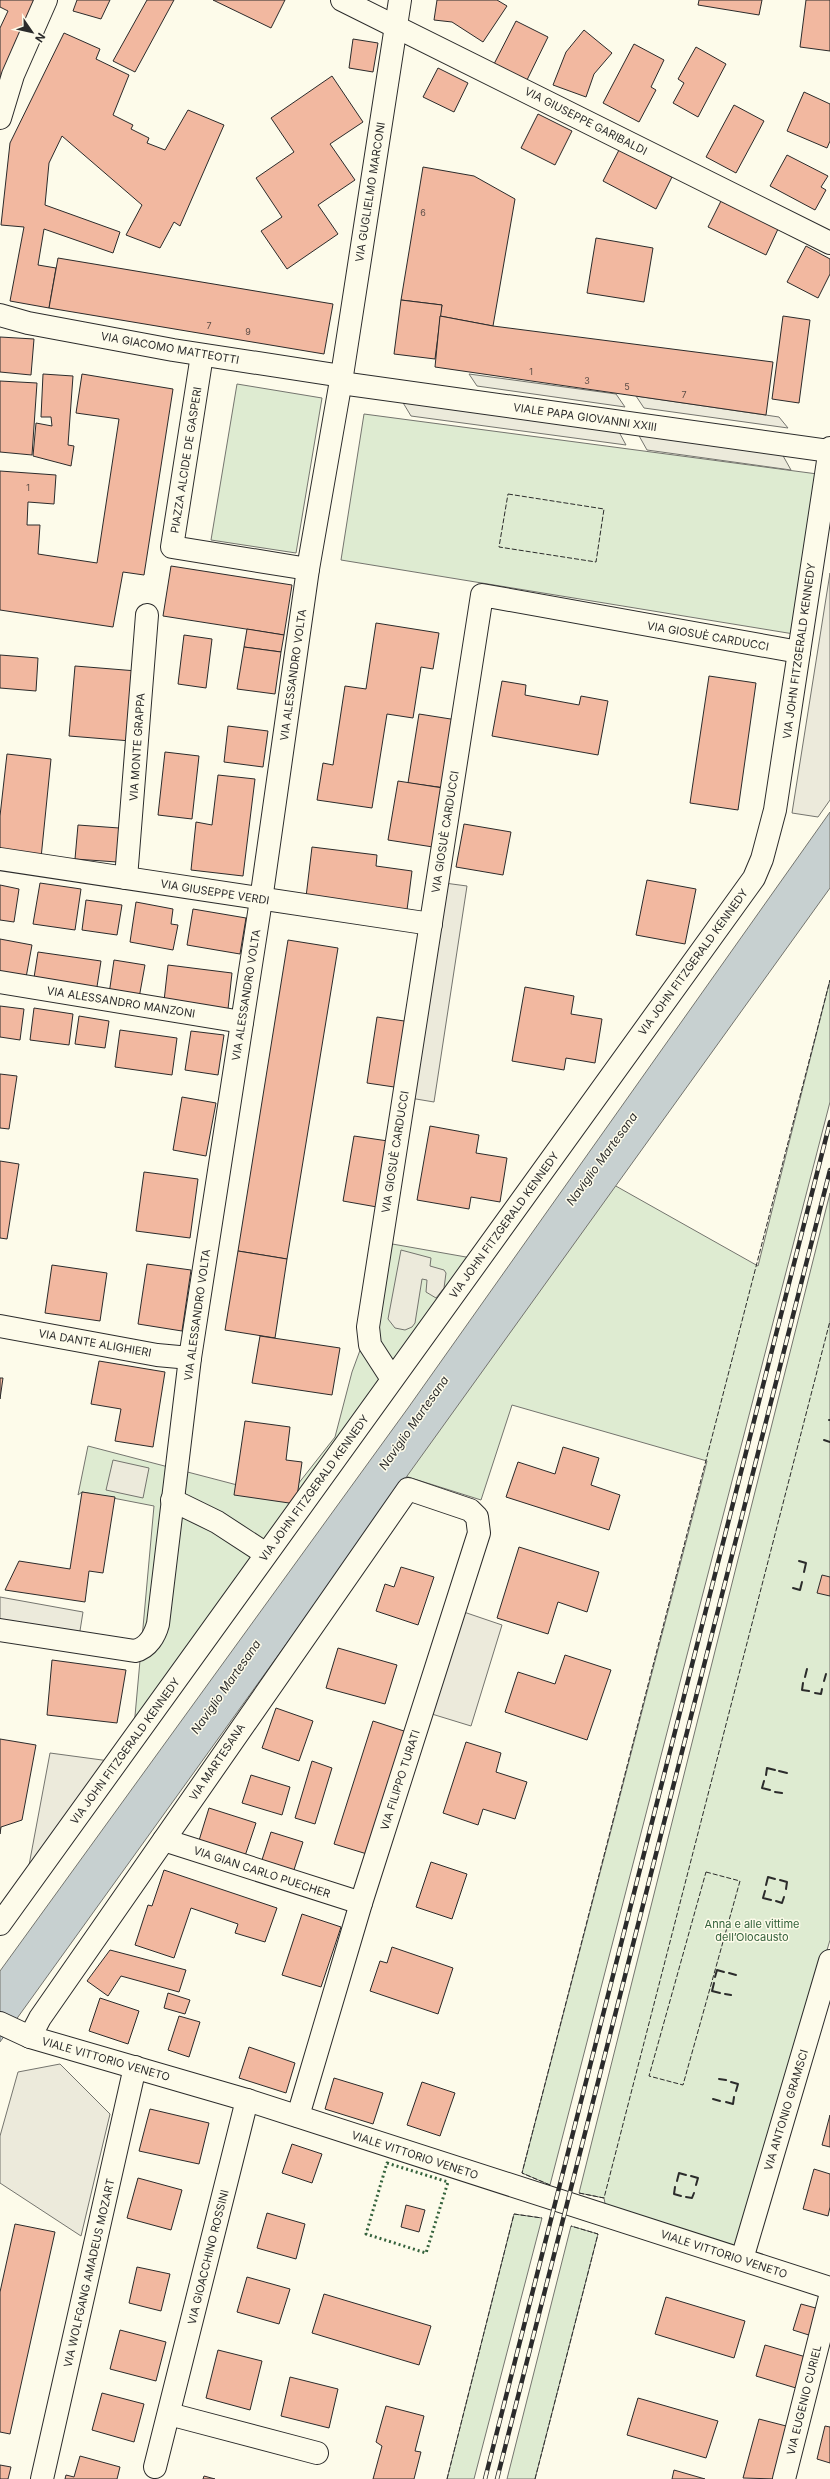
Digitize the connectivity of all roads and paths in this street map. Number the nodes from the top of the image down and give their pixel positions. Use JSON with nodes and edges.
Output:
{"nodes":[{"id":1,"x":46,"y":0,"type":"edge"},
{"id":2,"x":342,"y":0,"type":"edge"},
{"id":3,"x":400,"y":0,"type":"edge"},
{"id":4,"x":396,"y":26,"type":"junction"},
{"id":5,"x":0,"y":118,"type":"edge"},
{"id":6,"x":830,"y":243,"type":"edge"},
{"id":7,"x":0,"y":315,"type":"edge"},
{"id":8,"x":202,"y":354,"type":"junction"},
{"id":9,"x":342,"y":376,"type":"junction"},
{"id":10,"x":830,"y":436,"type":"edge"},
{"id":11,"x":830,"y":449,"type":"edge"},
{"id":12,"x":308,"y":570,"type":"junction"},
{"id":13,"x":147,"y":615,"type":"dead end"},
{"id":14,"x":798,"y":652,"type":"junction"},
{"id":15,"x":0,"y":858,"type":"edge"},
{"id":16,"x":126,"y":878,"type":"junction"},
{"id":17,"x":261,"y":900,"type":"junction"},
{"id":18,"x":431,"y":924,"type":"junction"},
{"id":19,"x":0,"y":982,"type":"edge"},
{"id":20,"x":242,"y":1022,"type":"junction"},
{"id":21,"x":0,"y":1326,"type":"edge"},
{"id":22,"x":190,"y":1358,"type":"junction"},
{"id":23,"x":392,"y":1379,"type":"junction"},
{"id":24,"x":408,"y":1489,"type":"joint"},
{"id":25,"x":172,"y":1500,"type":"junction"},
{"id":26,"x":266,"y":1554,"type":"junction"},
{"id":27,"x":0,"y":1630,"type":"edge"},
{"id":28,"x":164,"y":1840,"type":"junction"},
{"id":29,"x":361,"y":1904,"type":"junction"},
{"id":30,"x":0,"y":1924,"type":"edge"},
{"id":31,"x":830,"y":1961,"type":"edge"},
{"id":32,"x":5,"y":2026,"type":"edge"},
{"id":33,"x":30,"y":2037,"type":"junction"},
{"id":34,"x":134,"y":2067,"type":"junction"},
{"id":35,"x":247,"y":2100,"type":"junction"},
{"id":36,"x":298,"y":2116,"type":"junction"},
{"id":37,"x":742,"y":2258,"type":"junction"},
{"id":38,"x":830,"y":2288,"type":"edge"},
{"id":39,"x":830,"y":2297,"type":"edge"},
{"id":40,"x":169,"y":2414,"type":"junction"},
{"id":41,"x":317,"y":2453,"type":"dead end"},
{"id":42,"x":155,"y":2468,"type":"dead end"},
{"id":43,"x":42,"y":2479,"type":"edge"},
{"id":44,"x":784,"y":2479,"type":"edge"}],
"edges":[{"from":1,"to":5,"type":"street"},
{"from":2,"to":4,"type":"street","name":"VIA GIUSEPPE GARIBALDI"},
{"from":3,"to":4,"type":"street","name":"VIA GUGLIELMO MARCONI"},
{"from":4,"to":6,"type":"street","name":"VIA GIUSEPPE GARIBALDI"},
{"from":4,"to":9,"type":"street","name":"VIA GUGLIELMO MARCONI"},
{"from":7,"to":8,"type":"street","name":"VIA GIACOMO MATTEOTTI"},
{"from":8,"to":9,"type":"street","name":"VIA GIACOMO MATTEOTTI"},
{"from":8,"to":12,"type":"street","name":"PIAZZA ALCIDE DE GASPERI"},
{"from":9,"to":10,"type":"street","name":"VIALE PAPA GIOVANNI XXIII"},
{"from":9,"to":11,"type":"street","name":"VIALE PAPA GIOVANNI XXIII"},
{"from":9,"to":12,"type":"street","name":"VIA ALESSANDRO VOLTA"},
{"from":11,"to":14,"type":"street","name":"VIA JOHN FITZGERALD KENNEDY"},
{"from":12,"to":17,"type":"street","name":"VIA ALESSANDRO VOLTA"},
{"from":13,"to":16,"type":"street","name":"VIA MONTE GRAPPA"},
{"from":14,"to":18,"type":"street","name":"VIA GIOSUÈ CARDUCCI"},
{"from":14,"to":23,"type":"street","name":"VIA JOHN FITZGERALD KENNEDY"},
{"from":15,"to":16,"type":"street","name":"VIA GIUSEPPE VERDI"},
{"from":16,"to":17,"type":"street","name":"VIA GIUSEPPE VERDI"},
{"from":17,"to":18,"type":"street","name":"VIA GIUSEPPE VERDI"},
{"from":17,"to":20,"type":"street","name":"VIA ALESSANDRO VOLTA"},
{"from":18,"to":23,"type":"street","name":"VIA GIOSUÈ CARDUCCI"},
{"from":19,"to":20,"type":"street","name":"VIA ALESSANDRO MANZONI"},
{"from":20,"to":22,"type":"street","name":"VIA ALESSANDRO VOLTA"},
{"from":21,"to":22,"type":"street","name":"VIA DANTE ALIGHIERI"},
{"from":22,"to":25,"type":"street","name":"VIA ALESSANDRO VOLTA"},
{"from":23,"to":26,"type":"street","name":"VIA JOHN FITZGERALD KENNEDY"},
{"from":24,"to":28,"type":"street","name":"VIA MARTESANA"},
{"from":24,"to":29,"type":"street","name":"VIA FILIPPO TURATI"},
{"from":25,"to":26,"type":"street"},
{"from":25,"to":27,"type":"street","name":"VIA ALESSANDRO VOLTA"},
{"from":26,"to":30,"type":"street","name":"VIA JOHN FITZGERALD KENNEDY"},
{"from":28,"to":29,"type":"street","name":"VIA GIAN CARLO PUECHER"},
{"from":28,"to":33,"type":"street","name":"VIA MARTESANA"},
{"from":29,"to":36,"type":"street","name":"VIA FILIPPO TURATI"},
{"from":31,"to":37,"type":"street","name":"VIA ANTONIO GRAMSCI"},
{"from":32,"to":33,"type":"street","name":"VIALE VITTORIO VENETO"},
{"from":33,"to":34,"type":"street","name":"VIALE VITTORIO VENETO"},
{"from":34,"to":35,"type":"street","name":"VIALE VITTORIO VENETO"},
{"from":34,"to":43,"type":"street","name":"VIA WOLFGANG AMADEUS MOZART"},
{"from":35,"to":36,"type":"street","name":"VIALE VITTORIO VENETO"},
{"from":35,"to":40,"type":"street","name":"VIA GIOACCHINO ROSSINI"},
{"from":36,"to":37,"type":"street","name":"VIALE VITTORIO VENETO"},
{"from":37,"to":38,"type":"street","name":"VIALE VITTORIO VENETO"},
{"from":39,"to":44,"type":"street","name":"VIA EUGENIO CURIEL"},
{"from":40,"to":41,"type":"street"},
{"from":40,"to":42,"type":"street","name":"VIA GIOACCHINO ROSSINI"}]}
